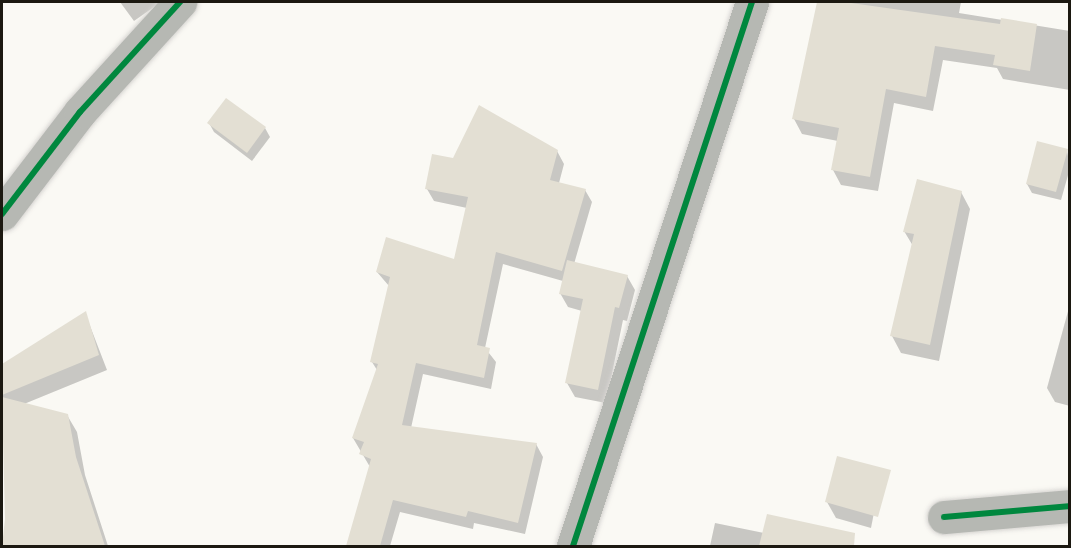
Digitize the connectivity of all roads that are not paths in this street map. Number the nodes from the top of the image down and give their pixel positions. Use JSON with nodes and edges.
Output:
{"nodes":[{"id":1,"x":180,"y":2,"type":"edge"},
{"id":2,"x":752,"y":2,"type":"edge"},
{"id":3,"x":2,"y":214,"type":"edge"},
{"id":4,"x":1070,"y":506,"type":"edge"},
{"id":5,"x":944,"y":517,"type":"dead end"},
{"id":6,"x":573,"y":546,"type":"edge"}],
"edges":[{"from":1,"to":3,"type":"street"},
{"from":2,"to":6,"type":"street"},
{"from":4,"to":5,"type":"street"}]}
